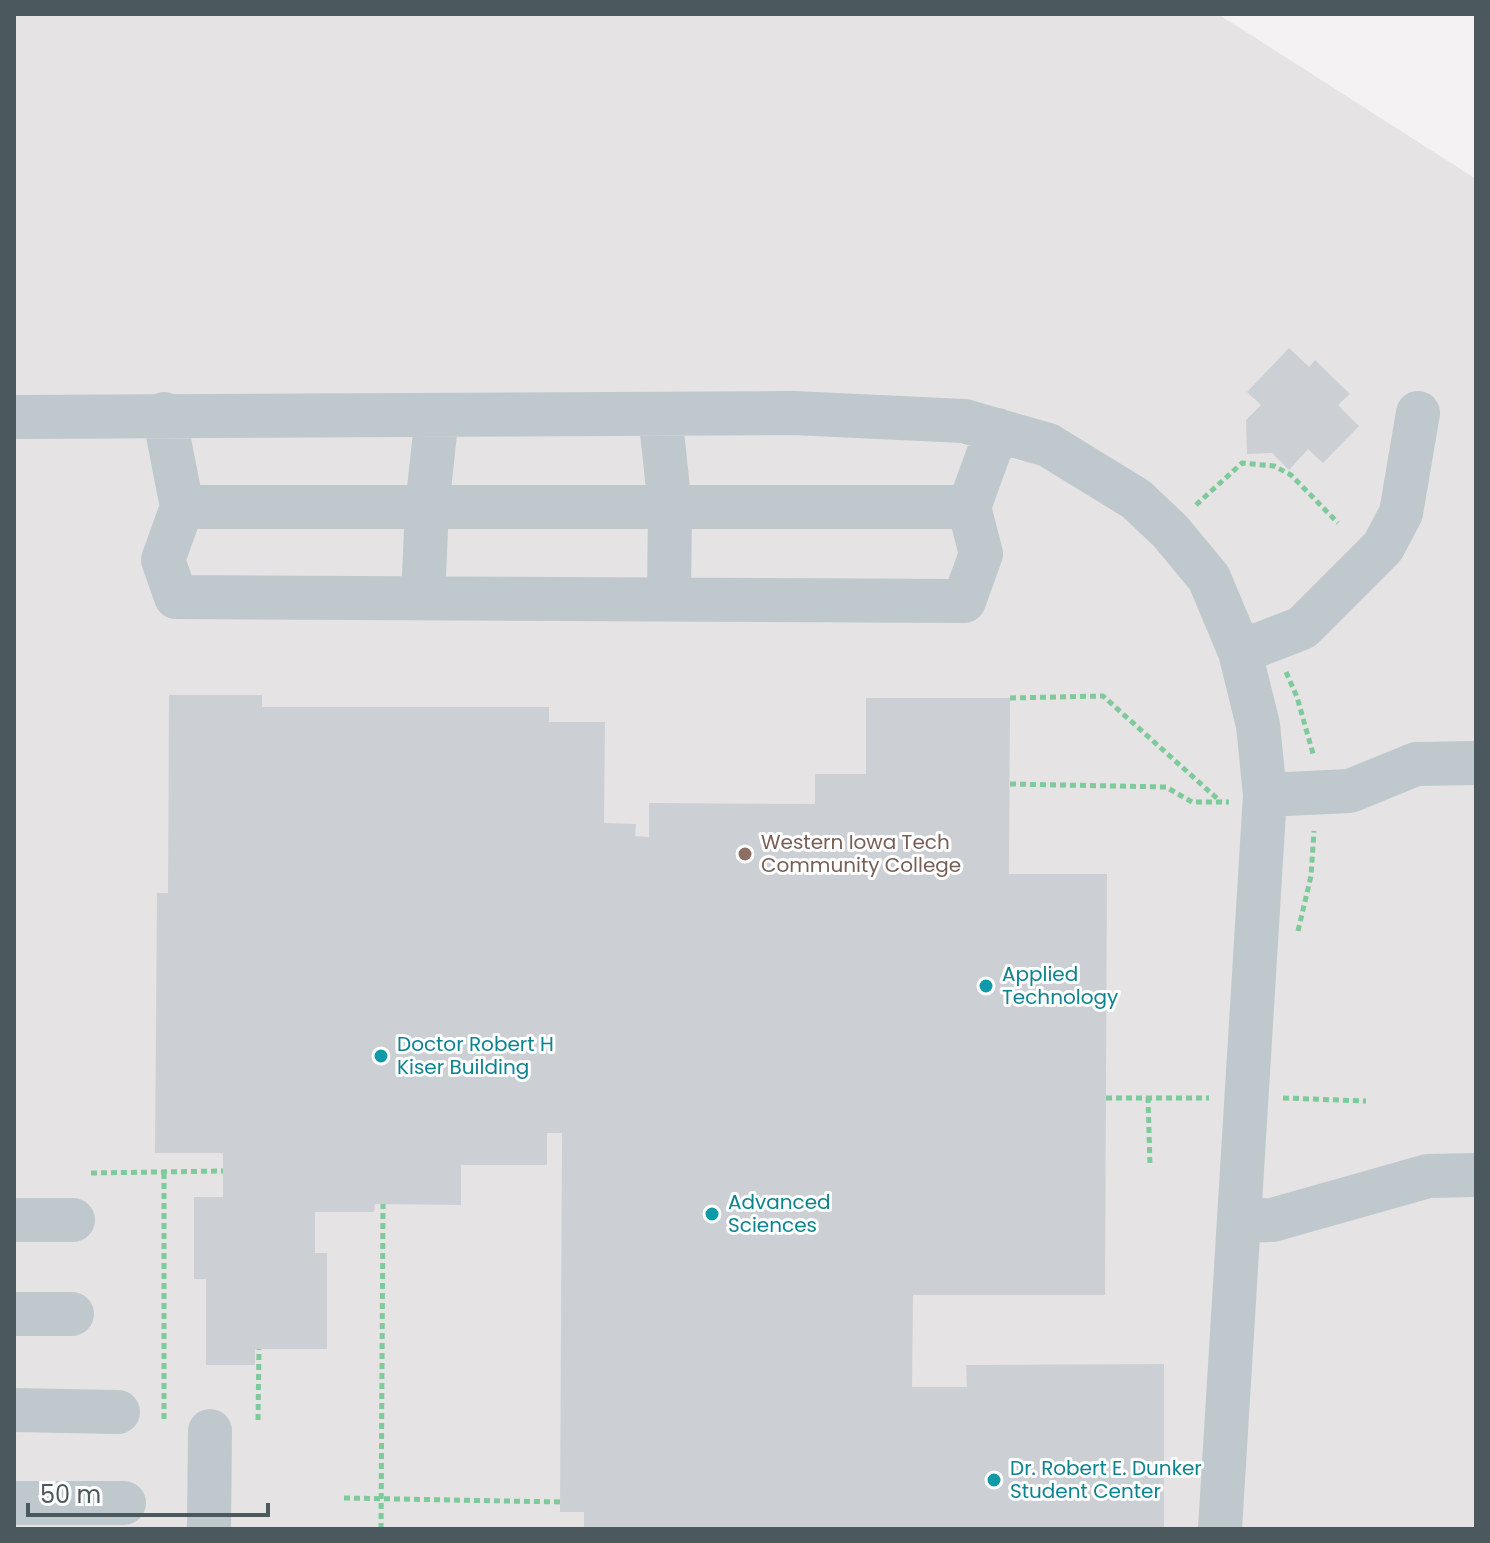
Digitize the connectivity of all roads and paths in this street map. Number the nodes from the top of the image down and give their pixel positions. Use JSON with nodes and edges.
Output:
{"nodes":[{"id":1,"x":1418,"y":413,"type":"dead end"},
{"id":2,"x":164,"y":414,"type":"junction"},
{"id":3,"x":660,"y":414,"type":"junction"},
{"id":4,"x":437,"y":415,"type":"junction"},
{"id":5,"x":14,"y":417,"type":"edge"},
{"id":6,"x":997,"y":430,"type":"junction"},
{"id":7,"x":1186,"y":500,"type":"dead end"},
{"id":8,"x":1195,"y":506,"type":"junction"},
{"id":9,"x":182,"y":507,"type":"junction"},
{"id":10,"x":427,"y":507,"type":"junction"},
{"id":11,"x":670,"y":507,"type":"junction"},
{"id":12,"x":969,"y":507,"type":"junction"},
{"id":13,"x":1203,"y":514,"type":"dead end"},
{"id":14,"x":1338,"y":523,"type":"dead end"},
{"id":15,"x":423,"y":598,"type":"junction"},
{"id":16,"x":669,"y":599,"type":"junction"},
{"id":17,"x":1257,"y":646,"type":"junction"},
{"id":18,"x":1010,"y":698,"type":"dead end"},
{"id":19,"x":1476,"y":763,"type":"edge"},
{"id":20,"x":1010,"y":784,"type":"dead end"},
{"id":21,"x":1317,"y":792,"type":"junction"},
{"id":22,"x":1265,"y":799,"type":"junction"},
{"id":23,"x":1221,"y":802,"type":"junction"},
{"id":24,"x":1297,"y":937,"type":"dead end"},
{"id":25,"x":1283,"y":1083,"type":"dead end"},
{"id":26,"x":1148,"y":1097,"type":"dead end"},
{"id":27,"x":1281,"y":1113,"type":"dead end"},
{"id":28,"x":1150,"y":1166,"type":"dead end"},
{"id":29,"x":223,"y":1171,"type":"dead end"},
{"id":30,"x":164,"y":1172,"type":"junction"},
{"id":31,"x":91,"y":1173,"type":"dead end"},
{"id":32,"x":1476,"y":1175,"type":"edge"},
{"id":33,"x":383,"y":1204,"type":"dead end"},
{"id":34,"x":14,"y":1220,"type":"edge"},
{"id":35,"x":73,"y":1220,"type":"dead end"},
{"id":36,"x":1239,"y":1221,"type":"junction"},
{"id":37,"x":14,"y":1314,"type":"edge"},
{"id":38,"x":72,"y":1314,"type":"dead end"},
{"id":39,"x":259,"y":1349,"type":"dead end"},
{"id":40,"x":14,"y":1410,"type":"edge"},
{"id":41,"x":118,"y":1412,"type":"dead end"},
{"id":42,"x":164,"y":1419,"type":"dead end"},
{"id":43,"x":258,"y":1420,"type":"dead end"},
{"id":44,"x":210,"y":1431,"type":"dead end"},
{"id":45,"x":344,"y":1498,"type":"dead end"},
{"id":46,"x":382,"y":1500,"type":"junction"},
{"id":47,"x":561,"y":1502,"type":"dead end"},
{"id":48,"x":14,"y":1503,"type":"edge"},
{"id":49,"x":124,"y":1503,"type":"dead end"},
{"id":50,"x":209,"y":1529,"type":"edge"},
{"id":51,"x":381,"y":1529,"type":"edge"},
{"id":52,"x":1220,"y":1529,"type":"edge"}],
"edges":[{"from":1,"to":17,"type":"street"},
{"from":2,"to":4,"type":"street"},
{"from":2,"to":5,"type":"street"},
{"from":2,"to":9,"type":"street"},
{"from":3,"to":4,"type":"street"},
{"from":3,"to":6,"type":"street"},
{"from":3,"to":11,"type":"street"},
{"from":4,"to":10,"type":"street"},
{"from":6,"to":12,"type":"street"},
{"from":6,"to":17,"type":"street"},
{"from":7,"to":8,"type":"path"},
{"from":8,"to":13,"type":"path"},
{"from":8,"to":14,"type":"path"},
{"from":9,"to":10,"type":"street"},
{"from":9,"to":15,"type":"street"},
{"from":10,"to":11,"type":"street"},
{"from":10,"to":15,"type":"street"},
{"from":11,"to":12,"type":"street"},
{"from":11,"to":16,"type":"street"},
{"from":12,"to":16,"type":"street"},
{"from":15,"to":16,"type":"street"},
{"from":17,"to":21,"type":"path"},
{"from":17,"to":22,"type":"street"},
{"from":18,"to":23,"type":"path"},
{"from":19,"to":21,"type":"street"},
{"from":20,"to":23,"type":"path"},
{"from":21,"to":22,"type":"street"},
{"from":21,"to":24,"type":"path"},
{"from":22,"to":23,"type":"path"},
{"from":22,"to":36,"type":"street"},
{"from":25,"to":27,"type":"path"},
{"from":26,"to":28,"type":"path"},
{"from":29,"to":30,"type":"path"},
{"from":30,"to":31,"type":"path"},
{"from":30,"to":42,"type":"path"},
{"from":32,"to":36,"type":"street"},
{"from":33,"to":46,"type":"path"},
{"from":34,"to":35,"type":"street"},
{"from":36,"to":52,"type":"street"},
{"from":37,"to":38,"type":"street"},
{"from":39,"to":43,"type":"path"},
{"from":40,"to":41,"type":"street"},
{"from":44,"to":50,"type":"street"},
{"from":45,"to":46,"type":"path"},
{"from":46,"to":47,"type":"path"},
{"from":46,"to":51,"type":"path"},
{"from":48,"to":49,"type":"street"}]}
